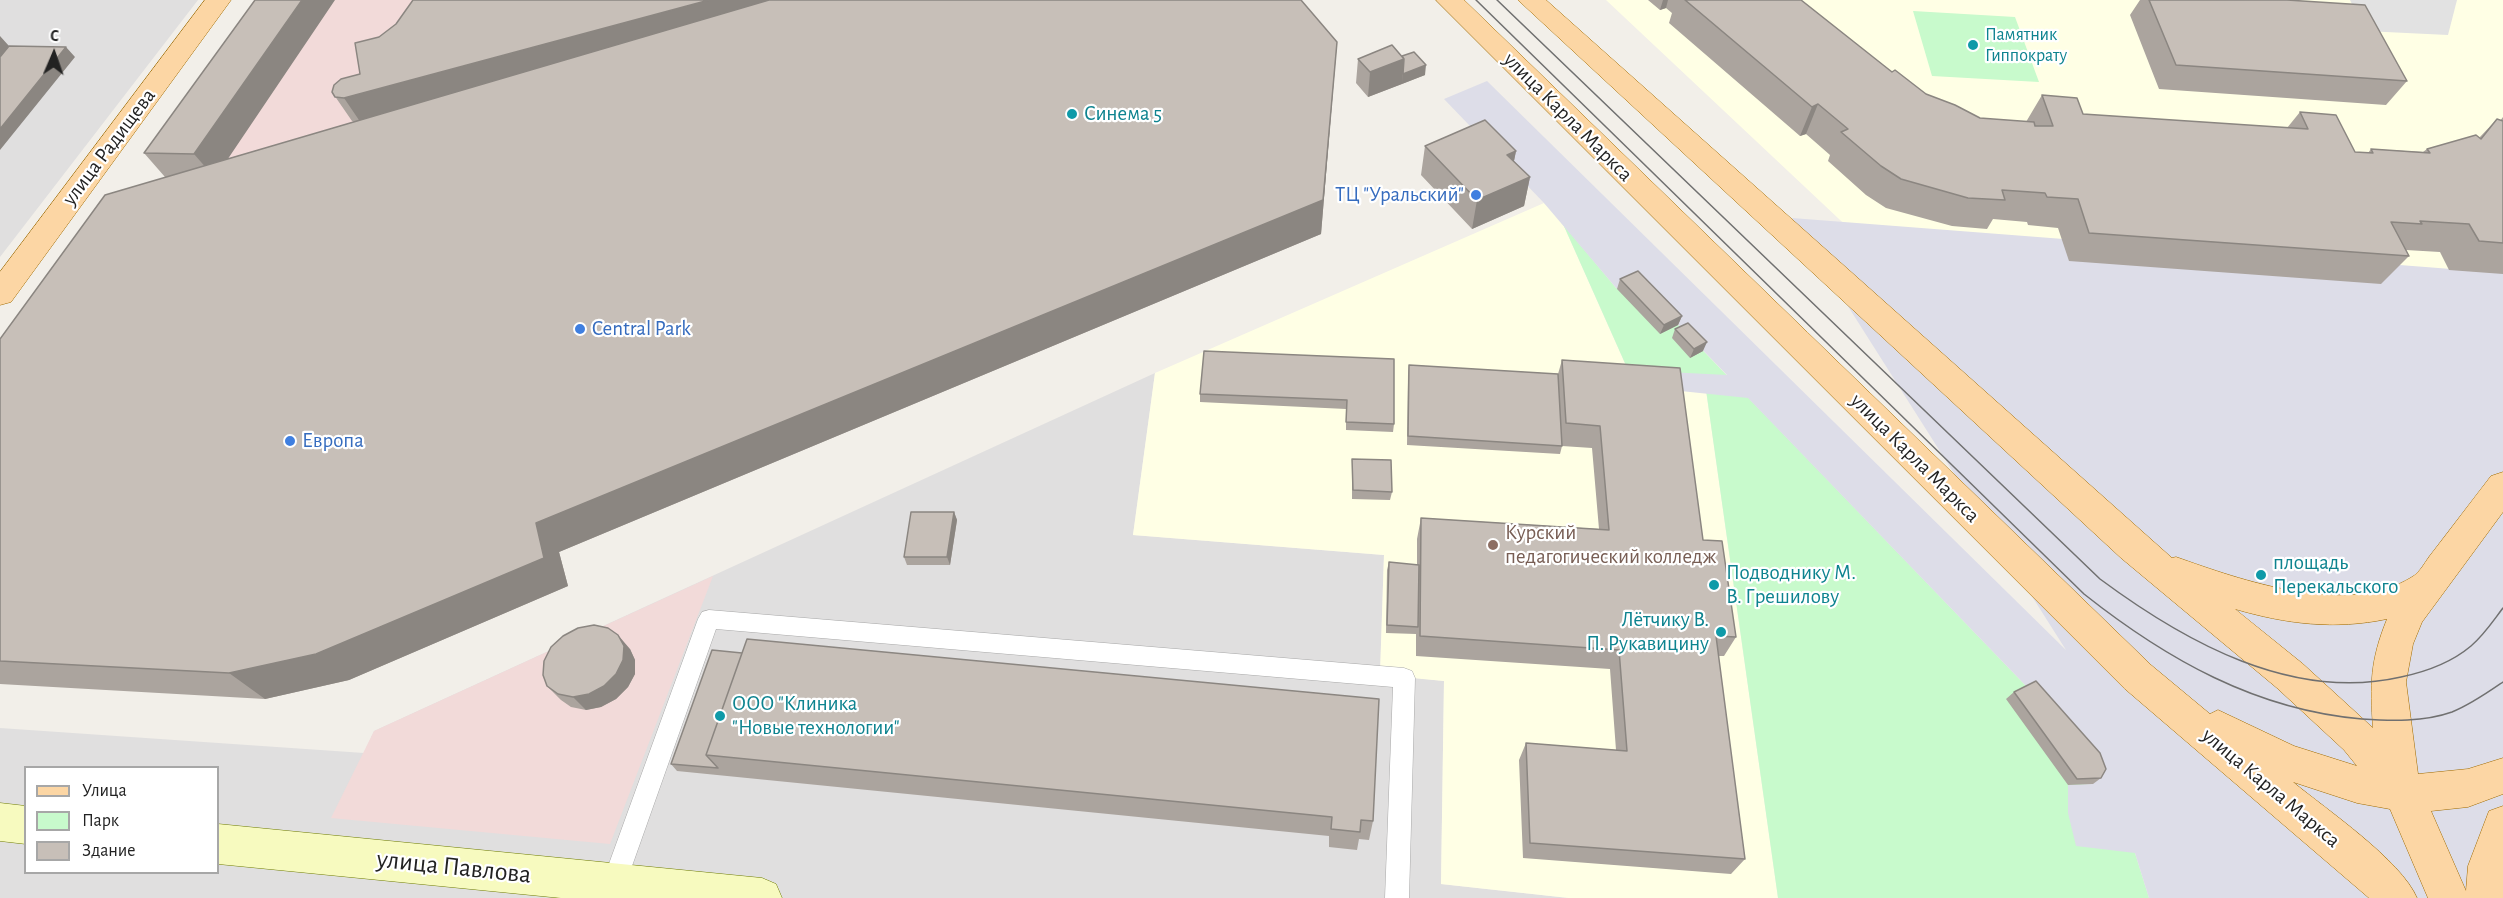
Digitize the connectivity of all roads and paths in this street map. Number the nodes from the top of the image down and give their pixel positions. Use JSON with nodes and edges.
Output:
{"nodes":[{"id":1,"x":218,"y":0,"type":"edge"},
{"id":2,"x":1449,"y":0,"type":"edge"},
{"id":3,"x":1532,"y":0,"type":"edge"},
{"id":4,"x":0,"y":294,"type":"edge"},
{"id":5,"x":2503,"y":486,"type":"edge"},
{"id":6,"x":2133,"y":547,"type":"junction"},
{"id":7,"x":2423,"y":589,"type":"junction"},
{"id":8,"x":2138,"y":677,"type":"junction"},
{"id":9,"x":2503,"y":776,"type":"edge"},
{"id":10,"x":2403,"y":794,"type":"junction"},
{"id":11,"x":0,"y":822,"type":"edge"},
{"id":12,"x":24,"y":825,"type":"edge"},
{"id":13,"x":2503,"y":825,"type":"edge"},
{"id":14,"x":219,"y":844,"type":"edge"},
{"id":15,"x":590,"y":887,"type":"edge"},
{"id":16,"x":762,"y":898,"type":"edge"},
{"id":17,"x":1397,"y":898,"type":"edge"},
{"id":18,"x":2397,"y":898,"type":"edge"},
{"id":19,"x":2449,"y":898,"type":"edge"},
{"id":20,"x":2486,"y":898,"type":"edge"}],
"edges":[{"from":1,"to":4,"type":"main road","name":"улица Радищева"},
{"from":2,"to":8,"type":"main road","name":"улица Карла Маркса"},
{"from":3,"to":6,"type":"main road"},
{"from":5,"to":7,"type":"main road"},
{"from":6,"to":7,"type":"main road"},
{"from":6,"to":10,"type":"main road"},
{"from":7,"to":10,"type":"main road"},
{"from":8,"to":10,"type":"main road"},
{"from":8,"to":18,"type":"main road","name":"улица Карла Маркса"},
{"from":9,"to":10,"type":"main road"},
{"from":10,"to":19,"type":"main road"},
{"from":11,"to":12,"type":"main road"},
{"from":13,"to":20,"type":"main road"},
{"from":14,"to":15,"type":"main road","name":"улица Павлова"},
{"from":15,"to":16,"type":"main road","name":"улица Павлова"},
{"from":15,"to":17,"type":"lane"}]}
